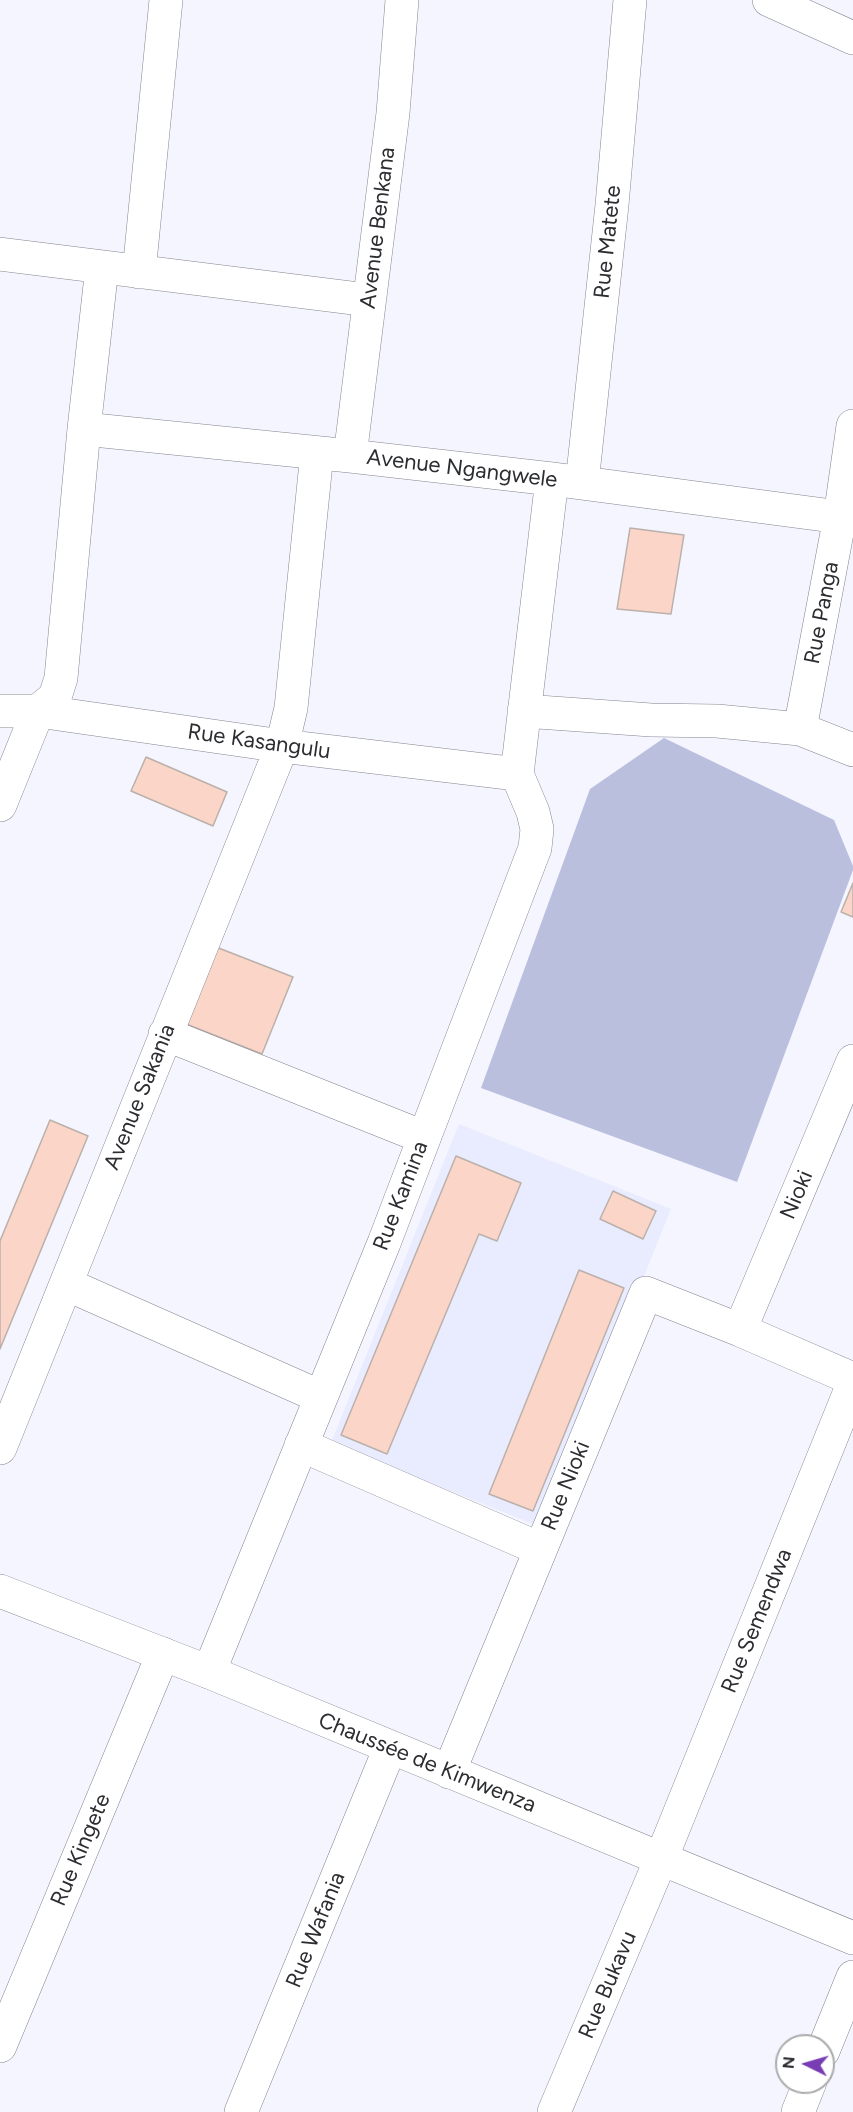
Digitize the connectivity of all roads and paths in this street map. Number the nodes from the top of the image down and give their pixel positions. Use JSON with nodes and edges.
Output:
{"nodes":[{"id":1,"x":166,"y":0,"type":"edge"},
{"id":2,"x":402,"y":0,"type":"edge"},
{"id":3,"x":630,"y":0,"type":"edge"},
{"id":4,"x":769,"y":0,"type":"edge"},
{"id":5,"x":853,"y":38,"type":"edge"},
{"id":6,"x":0,"y":254,"type":"edge"},
{"id":7,"x":102,"y":267,"type":"junction"},
{"id":8,"x":140,"y":272,"type":"junction"},
{"id":9,"x":368,"y":300,"type":"junction"},
{"id":10,"x":853,"y":426,"type":"edge"},
{"id":11,"x":84,"y":429,"type":"junction"},
{"id":12,"x":317,"y":453,"type":"junction"},
{"id":13,"x":350,"y":456,"type":"junction"},
{"id":14,"x":567,"y":481,"type":"junction"},
{"id":15,"x":840,"y":517,"type":"junction"},
{"id":16,"x":0,"y":711,"type":"edge"},
{"id":17,"x":38,"y":711,"type":"junction"},
{"id":18,"x":524,"y":711,"type":"junction"},
{"id":19,"x":800,"y":729,"type":"junction"},
{"id":20,"x":282,"y":746,"type":"junction"},
{"id":21,"x":853,"y":750,"type":"edge"},
{"id":22,"x":517,"y":774,"type":"junction"},
{"id":23,"x":0,"y":804,"type":"edge"},
{"id":24,"x":165,"y":1034,"type":"junction"},
{"id":25,"x":853,"y":1061,"type":"edge"},
{"id":26,"x":423,"y":1137,"type":"junction"},
{"id":27,"x":66,"y":1284,"type":"junction"},
{"id":28,"x":740,"y":1329,"type":"junction"},
{"id":29,"x":853,"y":1382,"type":"edge"},
{"id":30,"x":321,"y":1397,"type":"junction"},
{"id":31,"x":301,"y":1445,"type":"junction"},
{"id":32,"x":0,"y":1448,"type":"edge"},
{"id":33,"x":540,"y":1549,"type":"junction"},
{"id":34,"x":0,"y":1591,"type":"edge"},
{"id":35,"x":163,"y":1654,"type":"junction"},
{"id":36,"x":209,"y":1672,"type":"junction"},
{"id":37,"x":390,"y":1748,"type":"junction"},
{"id":38,"x":449,"y":1772,"type":"junction"},
{"id":39,"x":661,"y":1859,"type":"junction"},
{"id":40,"x":853,"y":1938,"type":"edge"},
{"id":41,"x":853,"y":1977,"type":"edge"},
{"id":42,"x":830,"y":2034,"type":"edge"},
{"id":43,"x":0,"y":2046,"type":"edge"},
{"id":44,"x":805,"y":2094,"type":"edge"},
{"id":45,"x":241,"y":2112,"type":"edge"},
{"id":46,"x":554,"y":2112,"type":"edge"},
{"id":47,"x":798,"y":2112,"type":"edge"}],
"edges":[{"from":1,"to":8,"type":"street"},
{"from":2,"to":9,"type":"street","name":"Avenue Benkana"},
{"from":3,"to":14,"type":"street","name":"Rue Matete"},
{"from":4,"to":5,"type":"street"},
{"from":6,"to":7,"type":"street"},
{"from":7,"to":8,"type":"street"},
{"from":7,"to":11,"type":"street"},
{"from":8,"to":9,"type":"street"},
{"from":9,"to":13,"type":"street","name":"Avenue Benkana"},
{"from":10,"to":15,"type":"street","name":"Rue Panga"},
{"from":11,"to":12,"type":"street","name":"Avenue Ngangwele"},
{"from":11,"to":17,"type":"street"},
{"from":12,"to":13,"type":"street","name":"Avenue Ngangwele"},
{"from":12,"to":20,"type":"street","name":"Avenue Sakania"},
{"from":13,"to":14,"type":"street","name":"Avenue Ngangwele"},
{"from":14,"to":15,"type":"street","name":"Avenue Ngangwele"},
{"from":14,"to":18,"type":"street","name":"Rue Matete"},
{"from":15,"to":19,"type":"street","name":"Rue Panga"},
{"from":16,"to":17,"type":"street","name":"Rue Kasangulu"},
{"from":17,"to":20,"type":"street","name":"Rue Kasangulu"},
{"from":17,"to":23,"type":"street"},
{"from":18,"to":19,"type":"street"},
{"from":18,"to":22,"type":"street","name":"Rue Kamina"},
{"from":19,"to":21,"type":"street"},
{"from":20,"to":22,"type":"street","name":"Rue Kasangulu"},
{"from":20,"to":24,"type":"street","name":"Avenue Sakania"},
{"from":22,"to":26,"type":"street","name":"Rue Kamina"},
{"from":24,"to":26,"type":"street"},
{"from":24,"to":27,"type":"street","name":"Avenue Sakania"},
{"from":25,"to":28,"type":"street","name":"Nioki"},
{"from":26,"to":30,"type":"street","name":"Rue Kamina"},
{"from":27,"to":30,"type":"street"},
{"from":27,"to":32,"type":"street","name":"Avenue Sakania"},
{"from":28,"to":29,"type":"street"},
{"from":28,"to":33,"type":"street","name":"Rue Nioki"},
{"from":29,"to":39,"type":"street","name":"Rue Semendwa"},
{"from":30,"to":31,"type":"street","name":"Rue Kamina"},
{"from":31,"to":33,"type":"street"},
{"from":31,"to":36,"type":"street","name":"Rue Kamina"},
{"from":33,"to":38,"type":"street","name":"Rue Nioki"},
{"from":34,"to":35,"type":"street","name":"Chaussée de Kimwenza"},
{"from":35,"to":36,"type":"street","name":"Chaussée de Kimwenza"},
{"from":35,"to":43,"type":"street","name":"Rue Kingete"},
{"from":36,"to":37,"type":"street","name":"Chaussée de Kimwenza"},
{"from":37,"to":38,"type":"street","name":"Chaussée de Kimwenza"},
{"from":37,"to":45,"type":"street","name":"Rue Wafania"},
{"from":38,"to":39,"type":"street","name":"Chaussée de Kimwenza"},
{"from":39,"to":40,"type":"street","name":"Chaussée de Kimwenza"},
{"from":39,"to":46,"type":"street","name":"Rue Bukavu"},
{"from":41,"to":42,"type":"street"},
{"from":44,"to":47,"type":"street"}]}
